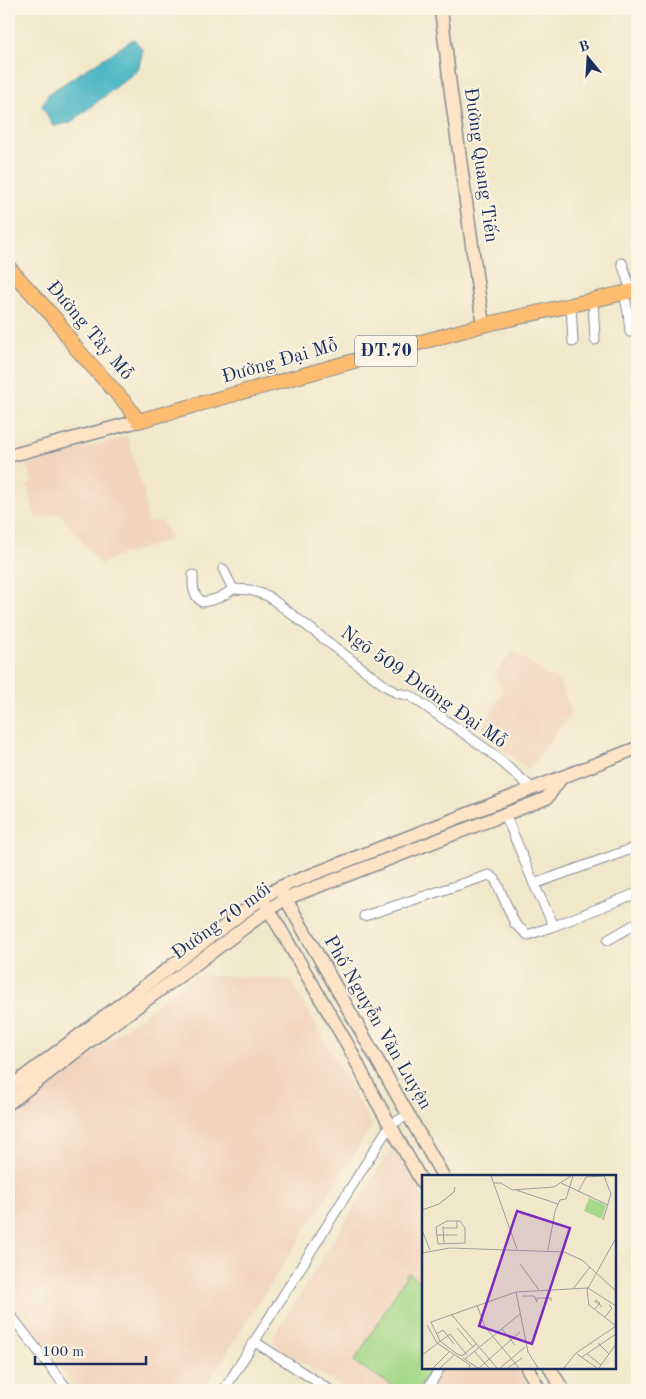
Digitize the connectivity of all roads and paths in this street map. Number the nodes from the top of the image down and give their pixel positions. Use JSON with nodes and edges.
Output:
{"nodes":[{"id":1,"x":441,"y":9,"type":"edge"},
{"id":2,"x":622,"y":263,"type":"dead end"},
{"id":3,"x":9,"y":268,"type":"edge"},
{"id":4,"x":631,"y":291,"type":"edge"},
{"id":5,"x":593,"y":300,"type":"junction"},
{"id":6,"x":572,"y":305,"type":"junction"},
{"id":7,"x":483,"y":325,"type":"junction"},
{"id":8,"x":630,"y":332,"type":"dead end"},
{"id":9,"x":595,"y":340,"type":"dead end"},
{"id":10,"x":573,"y":342,"type":"dead end"},
{"id":11,"x":138,"y":421,"type":"junction"},
{"id":12,"x":9,"y":456,"type":"edge"},
{"id":13,"x":223,"y":569,"type":"dead end"},
{"id":14,"x":193,"y":575,"type":"dead end"},
{"id":15,"x":232,"y":589,"type":"junction"},
{"id":16,"x":637,"y":748,"type":"edge"},
{"id":17,"x":561,"y":778,"type":"junction"},
{"id":18,"x":533,"y":789,"type":"junction"},
{"id":19,"x":505,"y":814,"type":"junction"},
{"id":20,"x":637,"y":847,"type":"edge"},
{"id":21,"x":534,"y":884,"type":"junction"},
{"id":22,"x":280,"y":887,"type":"junction"},
{"id":23,"x":637,"y":893,"type":"edge"},
{"id":24,"x":285,"y":899,"type":"junction"},
{"id":25,"x":265,"y":904,"type":"junction"},
{"id":26,"x":364,"y":916,"type":"dead end"},
{"id":27,"x":637,"y":923,"type":"edge"},
{"id":28,"x":554,"y":926,"type":"junction"},
{"id":29,"x":608,"y":940,"type":"dead end"},
{"id":30,"x":104,"y":1024,"type":"junction"},
{"id":31,"x":9,"y":1088,"type":"edge"},
{"id":32,"x":9,"y":1103,"type":"edge"},
{"id":33,"x":408,"y":1115,"type":"junction"},
{"id":34,"x":390,"y":1125,"type":"junction"},
{"id":35,"x":442,"y":1175,"type":"edge"},
{"id":36,"x":422,"y":1181,"type":"edge"},
{"id":37,"x":9,"y":1313,"type":"edge"},
{"id":38,"x":255,"y":1342,"type":"junction"},
{"id":39,"x":439,"y":1369,"type":"edge"},
{"id":40,"x":528,"y":1369,"type":"edge"},
{"id":41,"x":551,"y":1369,"type":"edge"},
{"id":42,"x":71,"y":1390,"type":"edge"},
{"id":43,"x":224,"y":1390,"type":"edge"},
{"id":44,"x":330,"y":1390,"type":"edge"},
{"id":45,"x":427,"y":1390,"type":"edge"},
{"id":46,"x":540,"y":1390,"type":"edge"},
{"id":47,"x":563,"y":1390,"type":"edge"}],
"edges":[{"from":1,"to":7,"type":"street","name":"Đường Quang Tiến"},
{"from":2,"to":4,"type":"street"},
{"from":3,"to":11,"type":"main road","name":"Đường Tây Mỗ"},
{"from":4,"to":5,"type":"main road","name":"Đường Đại Mỗ","number":"ĐT.70"},
{"from":4,"to":8,"type":"street"},
{"from":5,"to":6,"type":"main road","name":"Đường Đại Mỗ","number":"ĐT.70"},
{"from":5,"to":9,"type":"street"},
{"from":6,"to":7,"type":"main road","name":"Đường Đại Mỗ","number":"ĐT.70"},
{"from":6,"to":10,"type":"street"},
{"from":7,"to":11,"type":"main road","name":"Đường Đại Mỗ","number":"ĐT.70"},
{"from":11,"to":12,"type":"street"},
{"from":13,"to":15,"type":"street"},
{"from":14,"to":15,"type":"street"},
{"from":15,"to":18,"type":"street","name":"Ngõ 509 Đường Đại Mỗ"},
{"from":16,"to":17,"type":"street","name":"Đường 70 mới"},
{"from":17,"to":18,"type":"street","name":"Đường 70 mới"},
{"from":17,"to":19,"type":"street","name":"Đường 70 mới"},
{"from":18,"to":22,"type":"street","name":"Đường 70 mới"},
{"from":19,"to":21,"type":"street"},
{"from":19,"to":24,"type":"street","name":"Đường 70 mới"},
{"from":20,"to":21,"type":"street"},
{"from":21,"to":28,"type":"street"},
{"from":22,"to":24,"type":"street","name":"Phố Nguyễn Văn Luyện"},
{"from":22,"to":25,"type":"street","name":"Đường 70 mới"},
{"from":23,"to":28,"type":"street"},
{"from":24,"to":25,"type":"street","name":"Đường 70 mới"},
{"from":24,"to":33,"type":"street","name":"Phố Nguyễn Văn Luyện"},
{"from":25,"to":30,"type":"street","name":"Đường 70 mới"},
{"from":25,"to":34,"type":"street","name":"Phố Nguyễn Văn Luyện"},
{"from":26,"to":28,"type":"street"},
{"from":27,"to":29,"type":"street"},
{"from":30,"to":31,"type":"street"},
{"from":30,"to":32,"type":"street","name":"Đường 70 mới"},
{"from":33,"to":34,"type":"street"},
{"from":33,"to":35,"type":"street","name":"Phố Nguyễn Văn Luyện"},
{"from":34,"to":36,"type":"street","name":"Phố Nguyễn Văn Luyện"},
{"from":34,"to":38,"type":"street"},
{"from":37,"to":42,"type":"street"},
{"from":38,"to":43,"type":"street"},
{"from":38,"to":44,"type":"street"},
{"from":39,"to":45,"type":"street"},
{"from":40,"to":46,"type":"street"},
{"from":41,"to":47,"type":"street"}]}
